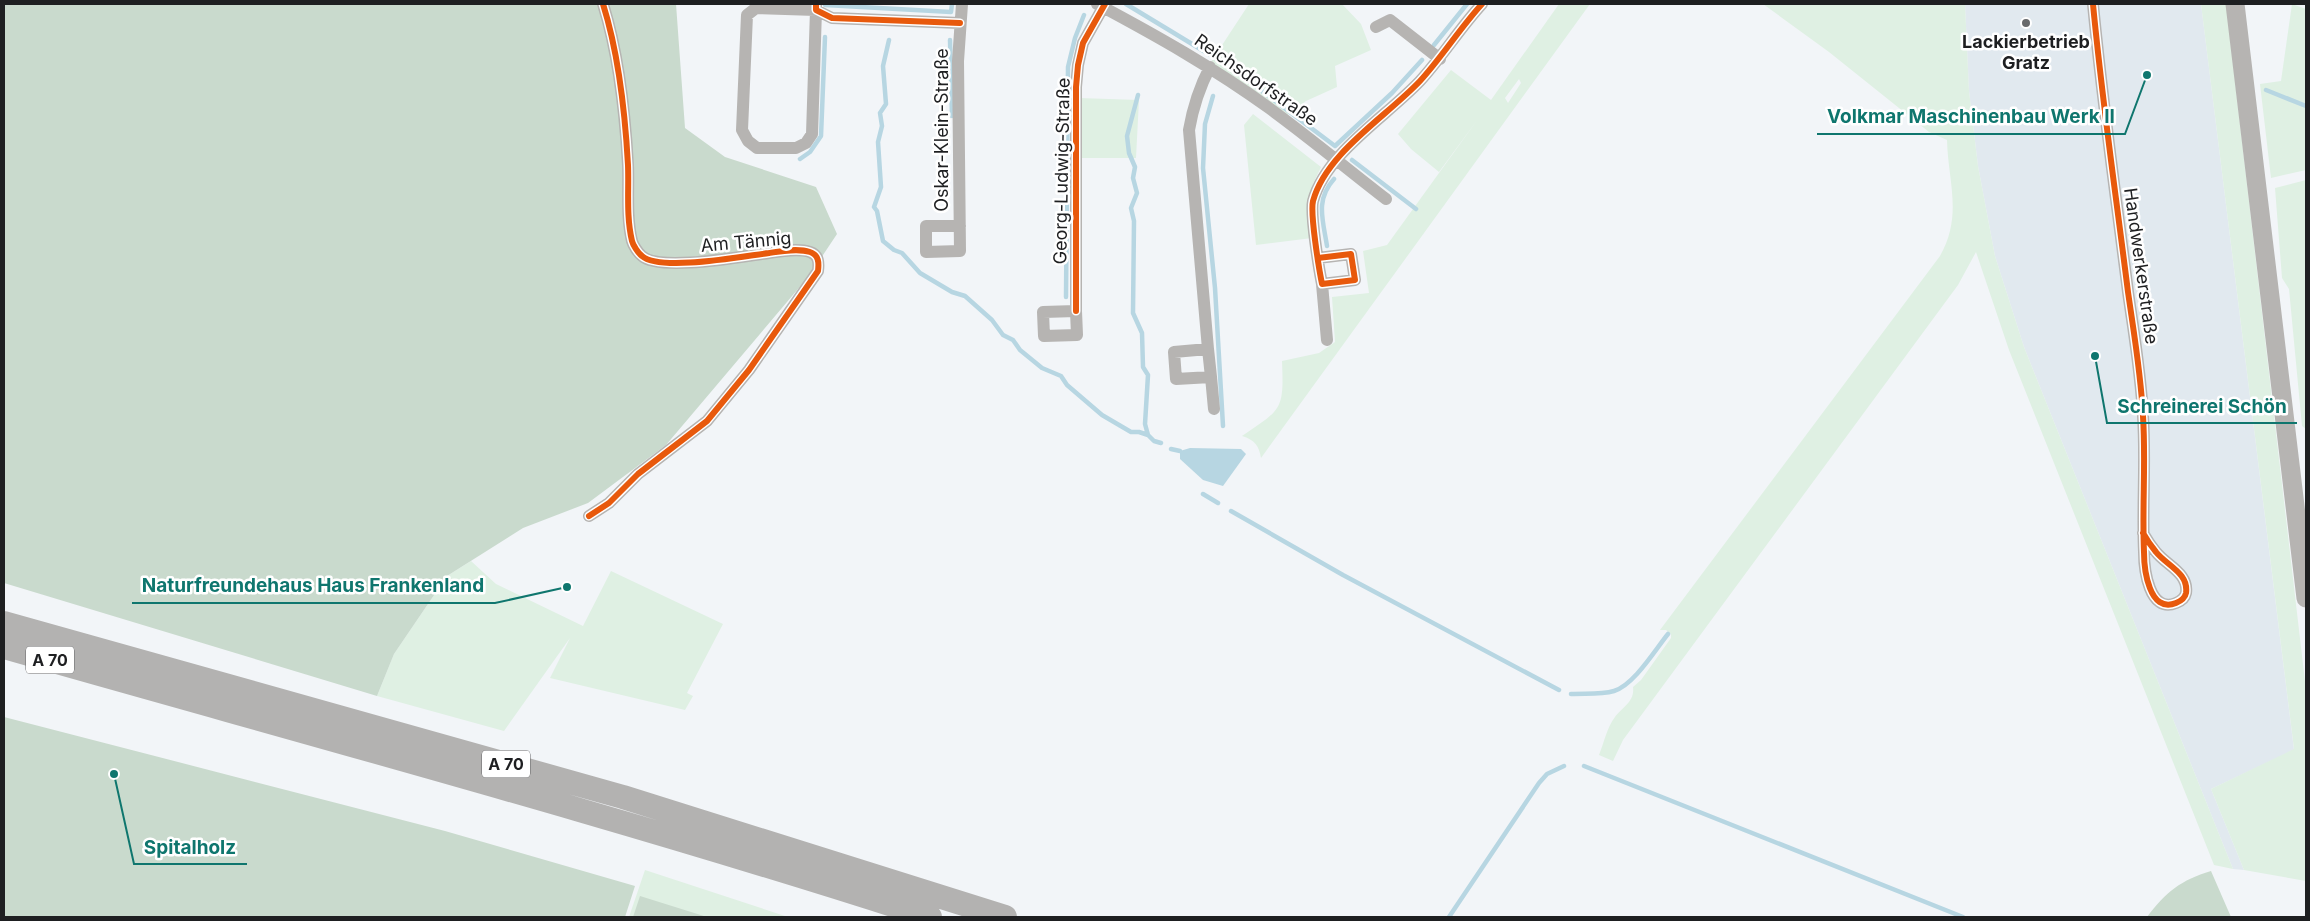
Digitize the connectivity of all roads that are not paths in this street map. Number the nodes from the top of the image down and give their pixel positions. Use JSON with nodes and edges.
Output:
{"nodes":[{"id":1,"x":603,"y":4,"type":"edge"},
{"id":2,"x":962,"y":4,"type":"edge"},
{"id":3,"x":1482,"y":4,"type":"edge"},
{"id":4,"x":2093,"y":4,"type":"edge"},
{"id":5,"x":2235,"y":4,"type":"edge"},
{"id":6,"x":1102,"y":5,"type":"edge"},
{"id":7,"x":816,"y":7,"type":"edge"},
{"id":8,"x":960,"y":23,"type":"junction"},
{"id":9,"x":1376,"y":27,"type":"dead end"},
{"id":10,"x":1440,"y":59,"type":"junction"},
{"id":11,"x":1210,"y":67,"type":"junction"},
{"id":12,"x":1335,"y":159,"type":"junction"},
{"id":13,"x":1386,"y":199,"type":"dead end"},
{"id":14,"x":960,"y":226,"type":"dead end"},
{"id":15,"x":1318,"y":258,"type":"junction"},
{"id":16,"x":1322,"y":284,"type":"junction"},
{"id":17,"x":1076,"y":311,"type":"dead end"},
{"id":18,"x":1327,"y":340,"type":"dead end"},
{"id":19,"x":1208,"y":349,"type":"junction"},
{"id":20,"x":1211,"y":377,"type":"junction"},
{"id":21,"x":1214,"y":409,"type":"dead end"},
{"id":22,"x":589,"y":516,"type":"dead end"},
{"id":23,"x":2143,"y":533,"type":"junction"},
{"id":24,"x":2306,"y":598,"type":"edge"},
{"id":25,"x":4,"y":623,"type":"edge"},
{"id":26,"x":4,"y":647,"type":"edge"},
{"id":27,"x":930,"y":917,"type":"edge"},
{"id":28,"x":1005,"y":917,"type":"edge"}],
"edges":[{"from":1,"to":22,"type":"street","name":"Am Tännig"},
{"from":2,"to":8,"type":"street","name":"Oskar-Klein-Straße"},
{"from":3,"to":10,"type":"street"},
{"from":4,"to":23,"type":"street","name":"Handwerkerstraße"},
{"from":5,"to":24,"type":"main road"},
{"from":6,"to":11,"type":"street","name":"Reichsdorfstraße"},
{"from":6,"to":17,"type":"street","name":"Georg-Ludwig-Straße"},
{"from":7,"to":7,"type":"street"},
{"from":7,"to":8,"type":"street"},
{"from":8,"to":14,"type":"street","name":"Oskar-Klein-Straße"},
{"from":9,"to":10,"type":"street"},
{"from":10,"to":12,"type":"street"},
{"from":11,"to":12,"type":"street","name":"Reichsdorfstraße"},
{"from":11,"to":19,"type":"street"},
{"from":12,"to":13,"type":"street","name":"Reichsdorfstraße"},
{"from":12,"to":15,"type":"street"},
{"from":15,"to":16,"type":"street"},
{"from":15,"to":16,"type":"street"},
{"from":16,"to":18,"type":"street"},
{"from":19,"to":20,"type":"street"},
{"from":19,"to":20,"type":"street"},
{"from":20,"to":21,"type":"street"},
{"from":23,"to":23,"type":"street","name":"Handwerkerstraße"},
{"from":25,"to":28,"type":"highway","number":"A 70"},
{"from":26,"to":27,"type":"highway","number":"A 70"}]}
